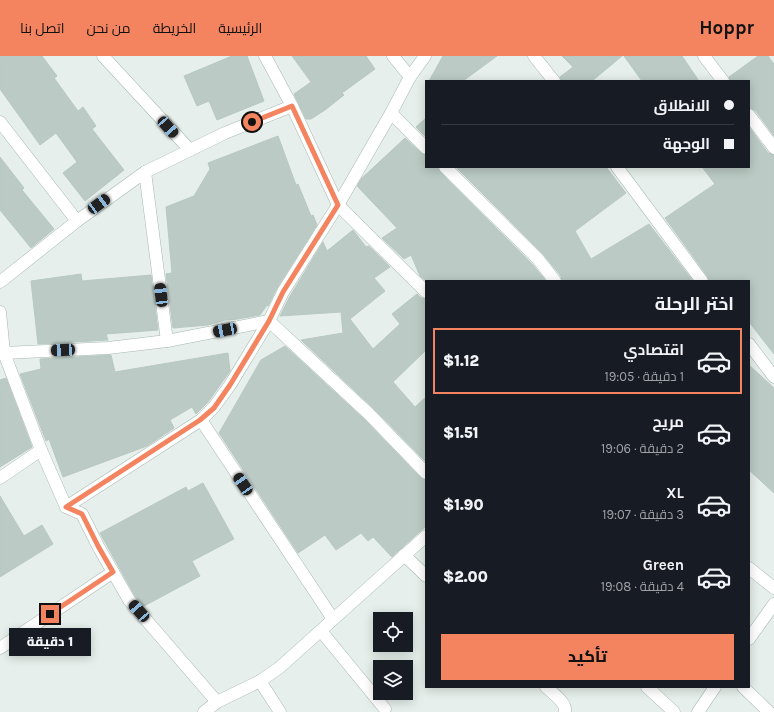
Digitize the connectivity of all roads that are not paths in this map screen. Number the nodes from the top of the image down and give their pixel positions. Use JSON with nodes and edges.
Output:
{"nodes":[{"id":1,"x":103,"y":56,"type":"edge"},
{"id":2,"x":265,"y":56,"type":"edge"},
{"id":3,"x":393,"y":56,"type":"edge"},
{"id":4,"x":425,"y":56,"type":"edge"},
{"id":5,"x":534,"y":56,"type":"edge"},
{"id":6,"x":704,"y":56,"type":"edge"},
{"id":7,"x":410,"y":77,"type":"junction"},
{"id":8,"x":553,"y":80,"type":"edge"},
{"id":9,"x":722,"y":80,"type":"edge"},
{"id":10,"x":292,"y":106,"type":"junction"},
{"id":11,"x":391,"y":113,"type":"junction"},
{"id":12,"x":750,"y":116,"type":"edge"},
{"id":13,"x":0,"y":122,"type":"edge"},
{"id":14,"x":425,"y":147,"type":"edge"},
{"id":15,"x":774,"y":148,"type":"edge"},
{"id":16,"x":190,"y":150,"type":"junction"},
{"id":17,"x":446,"y":168,"type":"edge"},
{"id":18,"x":618,"y":168,"type":"edge"},
{"id":19,"x":145,"y":172,"type":"junction"},
{"id":20,"x":338,"y":205,"type":"junction"},
{"id":21,"x":77,"y":221,"type":"junction"},
{"id":22,"x":554,"y":280,"type":"edge"},
{"id":23,"x":701,"y":280,"type":"edge"},
{"id":24,"x":0,"y":281,"type":"edge"},
{"id":25,"x":425,"y":291,"type":"edge"},
{"id":26,"x":0,"y":312,"type":"edge"},
{"id":27,"x":269,"y":321,"type":"junction"},
{"id":28,"x":167,"y":341,"type":"junction"},
{"id":29,"x":750,"y":345,"type":"edge"},
{"id":30,"x":4,"y":353,"type":"junction"},
{"id":31,"x":774,"y":377,"type":"edge"},
{"id":32,"x":200,"y":420,"type":"junction"},
{"id":33,"x":41,"y":450,"type":"junction"},
{"id":34,"x":425,"y":472,"type":"edge"},
{"id":35,"x":0,"y":478,"type":"edge"},
{"id":36,"x":66,"y":507,"type":"junction"},
{"id":37,"x":425,"y":537,"type":"edge"},
{"id":38,"x":404,"y":556,"type":"junction"},
{"id":39,"x":750,"y":569,"type":"edge"},
{"id":40,"x":113,"y":572,"type":"junction"},
{"id":41,"x":425,"y":575,"type":"edge"},
{"id":42,"x":774,"y":588,"type":"edge"},
{"id":43,"x":774,"y":604,"type":"edge"},
{"id":44,"x":334,"y":619,"type":"junction"},
{"id":45,"x":320,"y":630,"type":"junction"},
{"id":46,"x":750,"y":639,"type":"edge"},
{"id":47,"x":0,"y":648,"type":"edge"},
{"id":48,"x":260,"y":681,"type":"junction"},
{"id":49,"x":547,"y":688,"type":"edge"},
{"id":50,"x":648,"y":688,"type":"edge"},
{"id":51,"x":714,"y":688,"type":"edge"},
{"id":52,"x":744,"y":688,"type":"edge"},
{"id":53,"x":217,"y":702,"type":"junction"},
{"id":54,"x":385,"y":709,"type":"dead end"},
{"id":55,"x":204,"y":712,"type":"edge"},
{"id":56,"x":280,"y":712,"type":"edge"},
{"id":57,"x":565,"y":712,"type":"edge"},
{"id":58,"x":674,"y":712,"type":"edge"},
{"id":59,"x":698,"y":712,"type":"edge"},
{"id":60,"x":769,"y":712,"type":"edge"}],
"edges":[{"from":1,"to":16,"type":"street"},
{"from":2,"to":10,"type":"street"},
{"from":3,"to":7,"type":"street"},
{"from":4,"to":7,"type":"street"},
{"from":5,"to":8,"type":"street"},
{"from":6,"to":9,"type":"street"},
{"from":7,"to":11,"type":"street"},
{"from":10,"to":16,"type":"street"},
{"from":10,"to":20,"type":"street"},
{"from":11,"to":14,"type":"street"},
{"from":11,"to":20,"type":"street"},
{"from":12,"to":15,"type":"street"},
{"from":13,"to":21,"type":"street"},
{"from":16,"to":19,"type":"street"},
{"from":17,"to":22,"type":"street"},
{"from":18,"to":23,"type":"street"},
{"from":19,"to":21,"type":"street"},
{"from":19,"to":28,"type":"street"},
{"from":20,"to":25,"type":"street"},
{"from":20,"to":27,"type":"street"},
{"from":21,"to":24,"type":"street"},
{"from":26,"to":30,"type":"street"},
{"from":27,"to":28,"type":"street"},
{"from":27,"to":32,"type":"street"},
{"from":27,"to":34,"type":"street"},
{"from":28,"to":30,"type":"street"},
{"from":29,"to":31,"type":"street"},
{"from":30,"to":33,"type":"street"},
{"from":32,"to":36,"type":"street"},
{"from":32,"to":44,"type":"street"},
{"from":33,"to":35,"type":"street"},
{"from":33,"to":36,"type":"street"},
{"from":36,"to":40,"type":"street"},
{"from":37,"to":38,"type":"street"},
{"from":38,"to":41,"type":"street"},
{"from":38,"to":44,"type":"street"},
{"from":39,"to":42,"type":"street"},
{"from":40,"to":47,"type":"street"},
{"from":40,"to":53,"type":"street"},
{"from":43,"to":46,"type":"street"},
{"from":44,"to":45,"type":"street"},
{"from":45,"to":48,"type":"street"},
{"from":45,"to":54,"type":"street"},
{"from":48,"to":53,"type":"street"},
{"from":48,"to":56,"type":"street"},
{"from":49,"to":57,"type":"street"},
{"from":50,"to":58,"type":"street"},
{"from":51,"to":59,"type":"street"},
{"from":52,"to":60,"type":"street"},
{"from":53,"to":55,"type":"street"}]}
